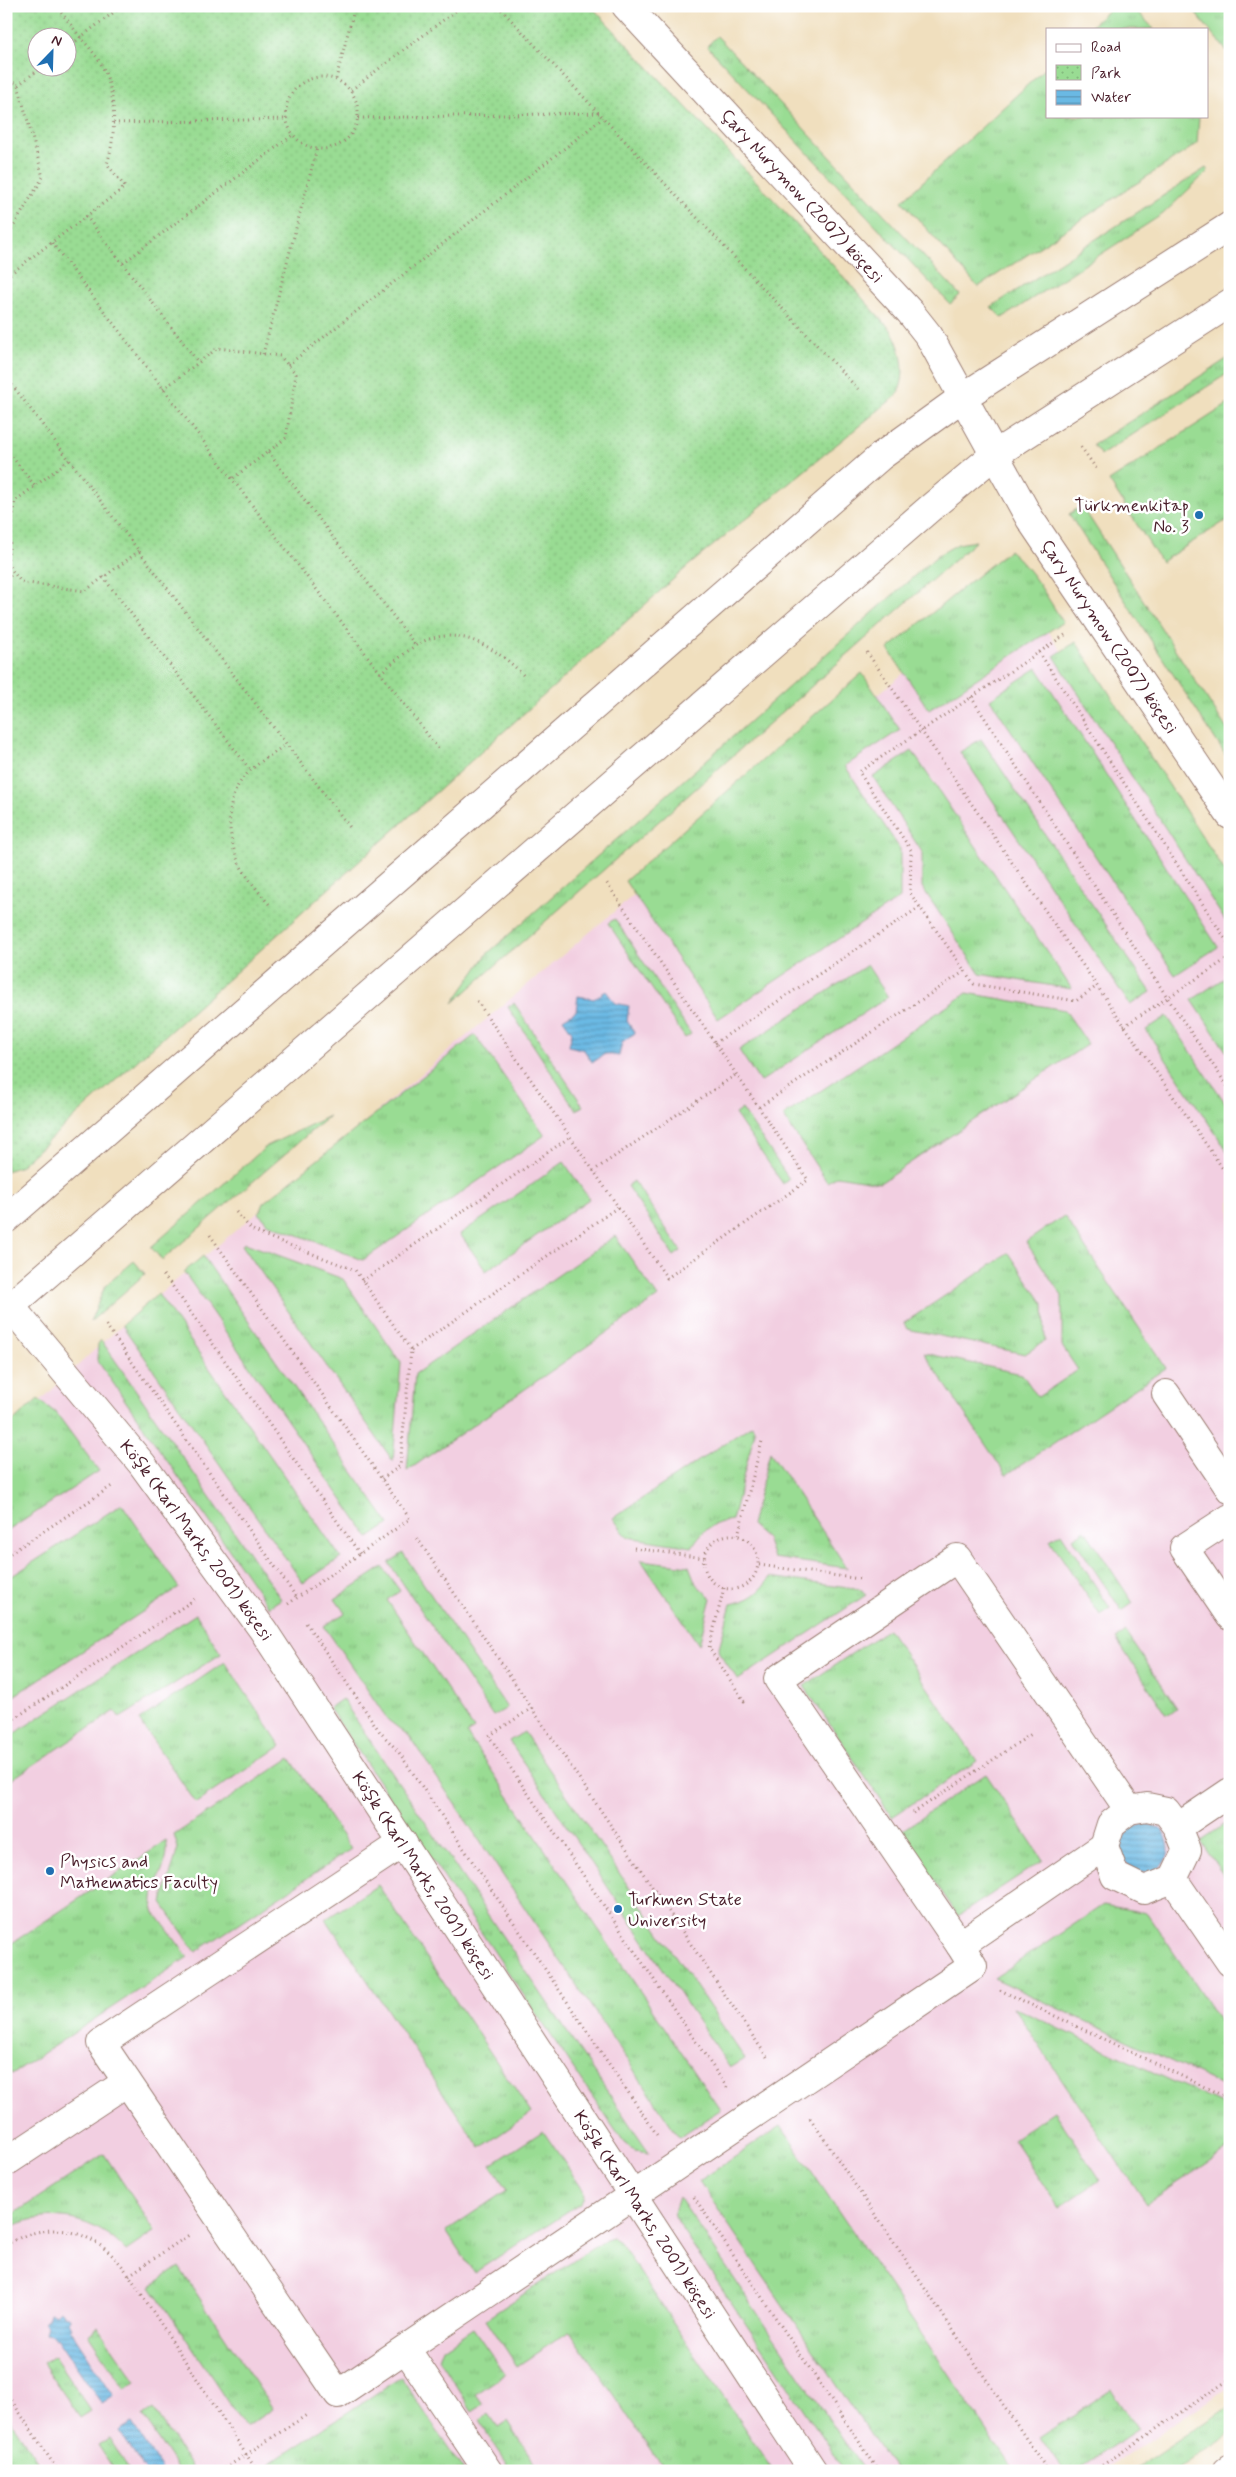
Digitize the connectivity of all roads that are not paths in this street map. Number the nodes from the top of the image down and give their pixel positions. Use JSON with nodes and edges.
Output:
{"nodes":[{"id":1,"x":626,"y":6,"type":"edge"},
{"id":2,"x":1230,"y":226,"type":"edge"},
{"id":3,"x":1230,"y":303,"type":"edge"},
{"id":4,"x":963,"y":397,"type":"junction"},
{"id":5,"x":994,"y":455,"type":"junction"},
{"id":6,"x":1230,"y":815,"type":"edge"},
{"id":7,"x":6,"y":1219,"type":"edge"},
{"id":8,"x":8,"y":1306,"type":"edge"},
{"id":9,"x":1166,"y":1394,"type":"dead end"},
{"id":10,"x":1230,"y":1489,"type":"edge"},
{"id":11,"x":1230,"y":1518,"type":"edge"},
{"id":12,"x":1230,"y":1616,"type":"edge"},
{"id":13,"x":1230,"y":1792,"type":"edge"},
{"id":14,"x":1129,"y":1810,"type":"junction"},
{"id":15,"x":1178,"y":1827,"type":"junction"},
{"id":16,"x":403,"y":1843,"type":"junction"},
{"id":17,"x":1104,"y":1846,"type":"junction"},
{"id":18,"x":1173,"y":1879,"type":"junction"},
{"id":19,"x":967,"y":1956,"type":"junction"},
{"id":20,"x":1230,"y":1962,"type":"edge"},
{"id":21,"x":128,"y":2082,"type":"junction"},
{"id":22,"x":6,"y":2162,"type":"edge"},
{"id":23,"x":632,"y":2196,"type":"junction"},
{"id":24,"x":406,"y":2349,"type":"junction"},
{"id":25,"x":488,"y":2471,"type":"edge"},
{"id":26,"x":812,"y":2471,"type":"edge"}],
"edges":[{"from":1,"to":4,"type":"main road","name":"Çary Nurymow (2007) köçesi"},
{"from":2,"to":4,"type":"main road"},
{"from":3,"to":5,"type":"main road"},
{"from":4,"to":5,"type":"main road","name":"Çary Nurymow (2007) köçesi"},
{"from":4,"to":7,"type":"main road"},
{"from":5,"to":6,"type":"main road","name":"Çary Nurymow (2007) köçesi"},
{"from":5,"to":8,"type":"main road"},
{"from":8,"to":16,"type":"main road","name":"Köşk (Karl Marks, 2001) köçesi"},
{"from":9,"to":10,"type":"main road"},
{"from":11,"to":12,"type":"main road"},
{"from":13,"to":15,"type":"main road"},
{"from":14,"to":15,"type":"main road"},
{"from":14,"to":17,"type":"main road"},
{"from":14,"to":19,"type":"main road"},
{"from":15,"to":18,"type":"main road"},
{"from":16,"to":21,"type":"main road"},
{"from":16,"to":23,"type":"main road","name":"Köşk (Karl Marks, 2001) köçesi"},
{"from":17,"to":18,"type":"main road"},
{"from":17,"to":19,"type":"main road"},
{"from":18,"to":20,"type":"main road"},
{"from":19,"to":23,"type":"main road"},
{"from":21,"to":22,"type":"main road"},
{"from":21,"to":24,"type":"main road"},
{"from":23,"to":24,"type":"main road"},
{"from":23,"to":26,"type":"main road","name":"Köşk (Karl Marks, 2001) köçesi"},
{"from":24,"to":25,"type":"main road"}]}
